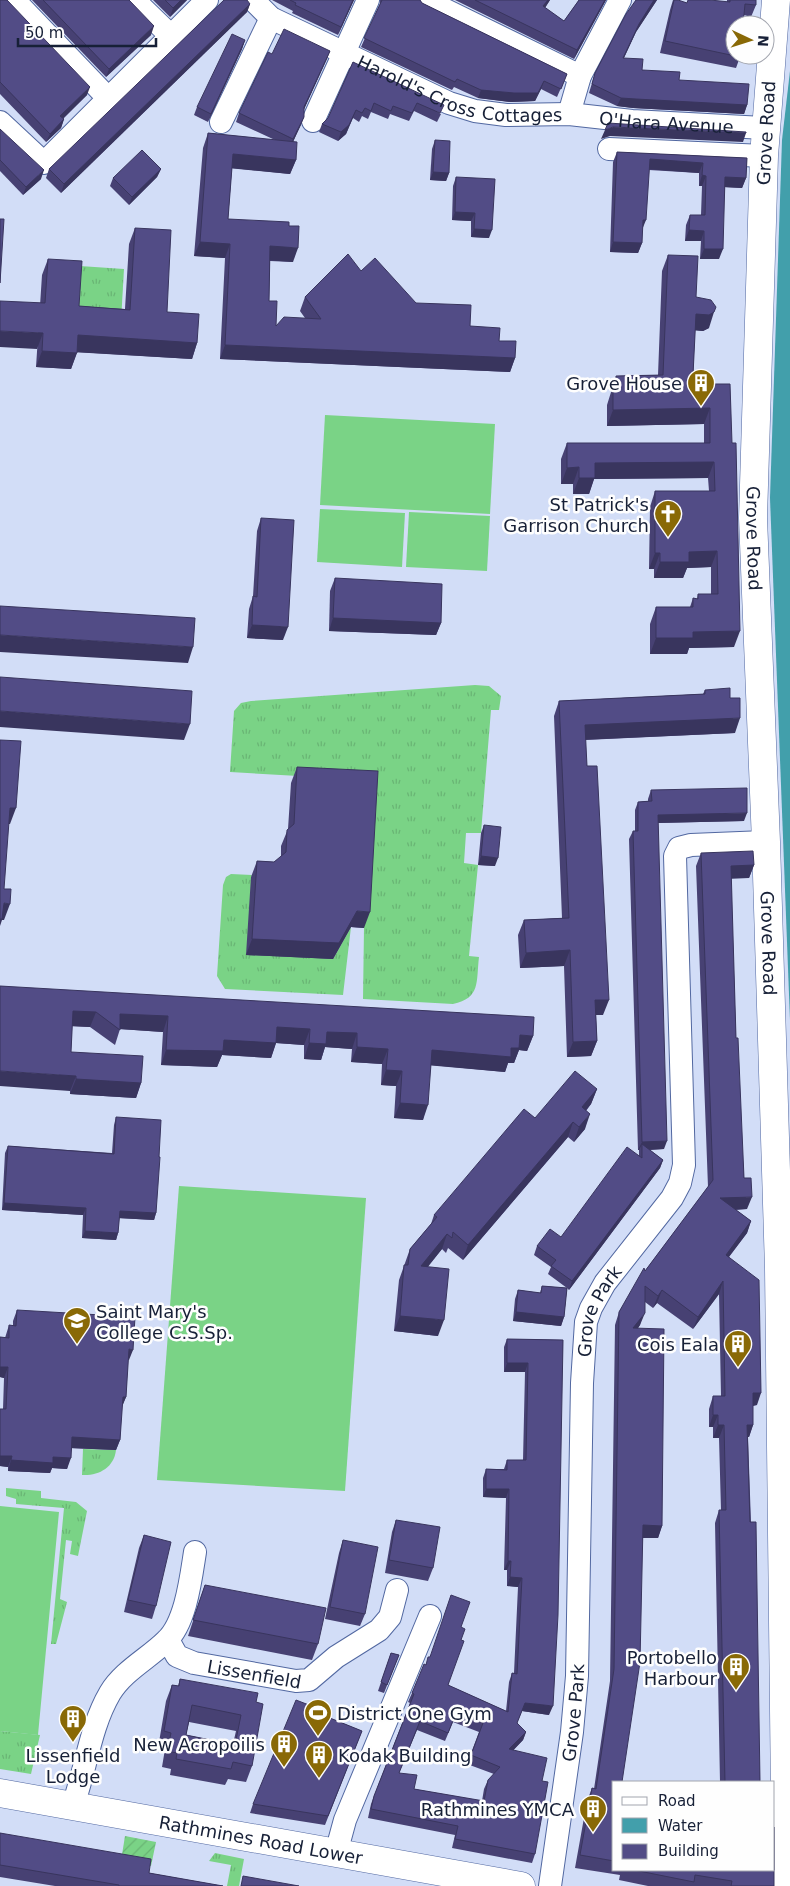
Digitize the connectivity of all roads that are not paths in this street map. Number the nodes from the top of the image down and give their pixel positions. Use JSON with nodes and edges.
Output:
{"nodes":[{"id":1,"x":14,"y":0,"type":"edge"},
{"id":2,"x":134,"y":0,"type":"edge"},
{"id":3,"x":207,"y":0,"type":"edge"},
{"id":4,"x":253,"y":0,"type":"edge"},
{"id":5,"x":368,"y":0,"type":"edge"},
{"id":6,"x":425,"y":0,"type":"edge"},
{"id":7,"x":776,"y":0,"type":"edge"},
{"id":8,"x":614,"y":2,"type":"edge"},
{"id":9,"x":271,"y":18,"type":"junction"},
{"id":10,"x":171,"y":36,"type":"junction"},
{"id":11,"x":345,"y":52,"type":"junction"},
{"id":12,"x":580,"y":76,"type":"junction"},
{"id":13,"x":108,"y":98,"type":"junction"},
{"id":14,"x":569,"y":114,"type":"junction"},
{"id":15,"x":313,"y":121,"type":"dead end"},
{"id":16,"x":0,"y":122,"type":"edge"},
{"id":17,"x":221,"y":122,"type":"dead end"},
{"id":18,"x":765,"y":128,"type":"junction"},
{"id":19,"x":609,"y":149,"type":"dead end"},
{"id":20,"x":764,"y":156,"type":"junction"},
{"id":21,"x":766,"y":842,"type":"junction"},
{"id":22,"x":195,"y":1552,"type":"dead end"},
{"id":23,"x":397,"y":1590,"type":"dead end"},
{"id":24,"x":430,"y":1616,"type":"dead end"},
{"id":25,"x":168,"y":1640,"type":"junction"},
{"id":26,"x":0,"y":1793,"type":"edge"},
{"id":27,"x":72,"y":1806,"type":"junction"},
{"id":28,"x":336,"y":1853,"type":"junction"},
{"id":29,"x":521,"y":1886,"type":"edge"},
{"id":30,"x":550,"y":1886,"type":"edge"},
{"id":31,"x":786,"y":1886,"type":"edge"}],
"edges":[{"from":1,"to":13,"type":"street"},
{"from":2,"to":10,"type":"street"},
{"from":3,"to":10,"type":"street"},
{"from":4,"to":9,"type":"street"},
{"from":5,"to":11,"type":"street","name":"Harold's Cross Cottages"},
{"from":6,"to":12,"type":"street"},
{"from":7,"to":18,"type":"main road","name":"Grove Road"},
{"from":8,"to":12,"type":"street","name":"Harold's Cross Cottages"},
{"from":9,"to":11,"type":"street","name":"Harold's Cross Cottages"},
{"from":9,"to":17,"type":"street"},
{"from":10,"to":13,"type":"street"},
{"from":11,"to":14,"type":"street","name":"Harold's Cross Cottages"},
{"from":11,"to":15,"type":"street","name":"Harold's Cross Cottages"},
{"from":12,"to":14,"type":"street","name":"Harold's Cross Cottages"},
{"from":13,"to":16,"type":"street"},
{"from":14,"to":18,"type":"street","name":"O'Hara Avenue"},
{"from":18,"to":20,"type":"main road","name":"Grove Road"},
{"from":19,"to":20,"type":"street"},
{"from":20,"to":21,"type":"main road","name":"Grove Road"},
{"from":21,"to":30,"type":"street","name":"Grove Park"},
{"from":21,"to":31,"type":"main road","name":"Grove Road"},
{"from":22,"to":25,"type":"street"},
{"from":23,"to":25,"type":"street","name":"Lissenfield"},
{"from":24,"to":28,"type":"street"},
{"from":25,"to":27,"type":"street"},
{"from":26,"to":27,"type":"main road","name":"Rathmines Road Lower"},
{"from":27,"to":28,"type":"main road","name":"Rathmines Road Lower"},
{"from":28,"to":29,"type":"main road","name":"Rathmines Road Lower"}]}
